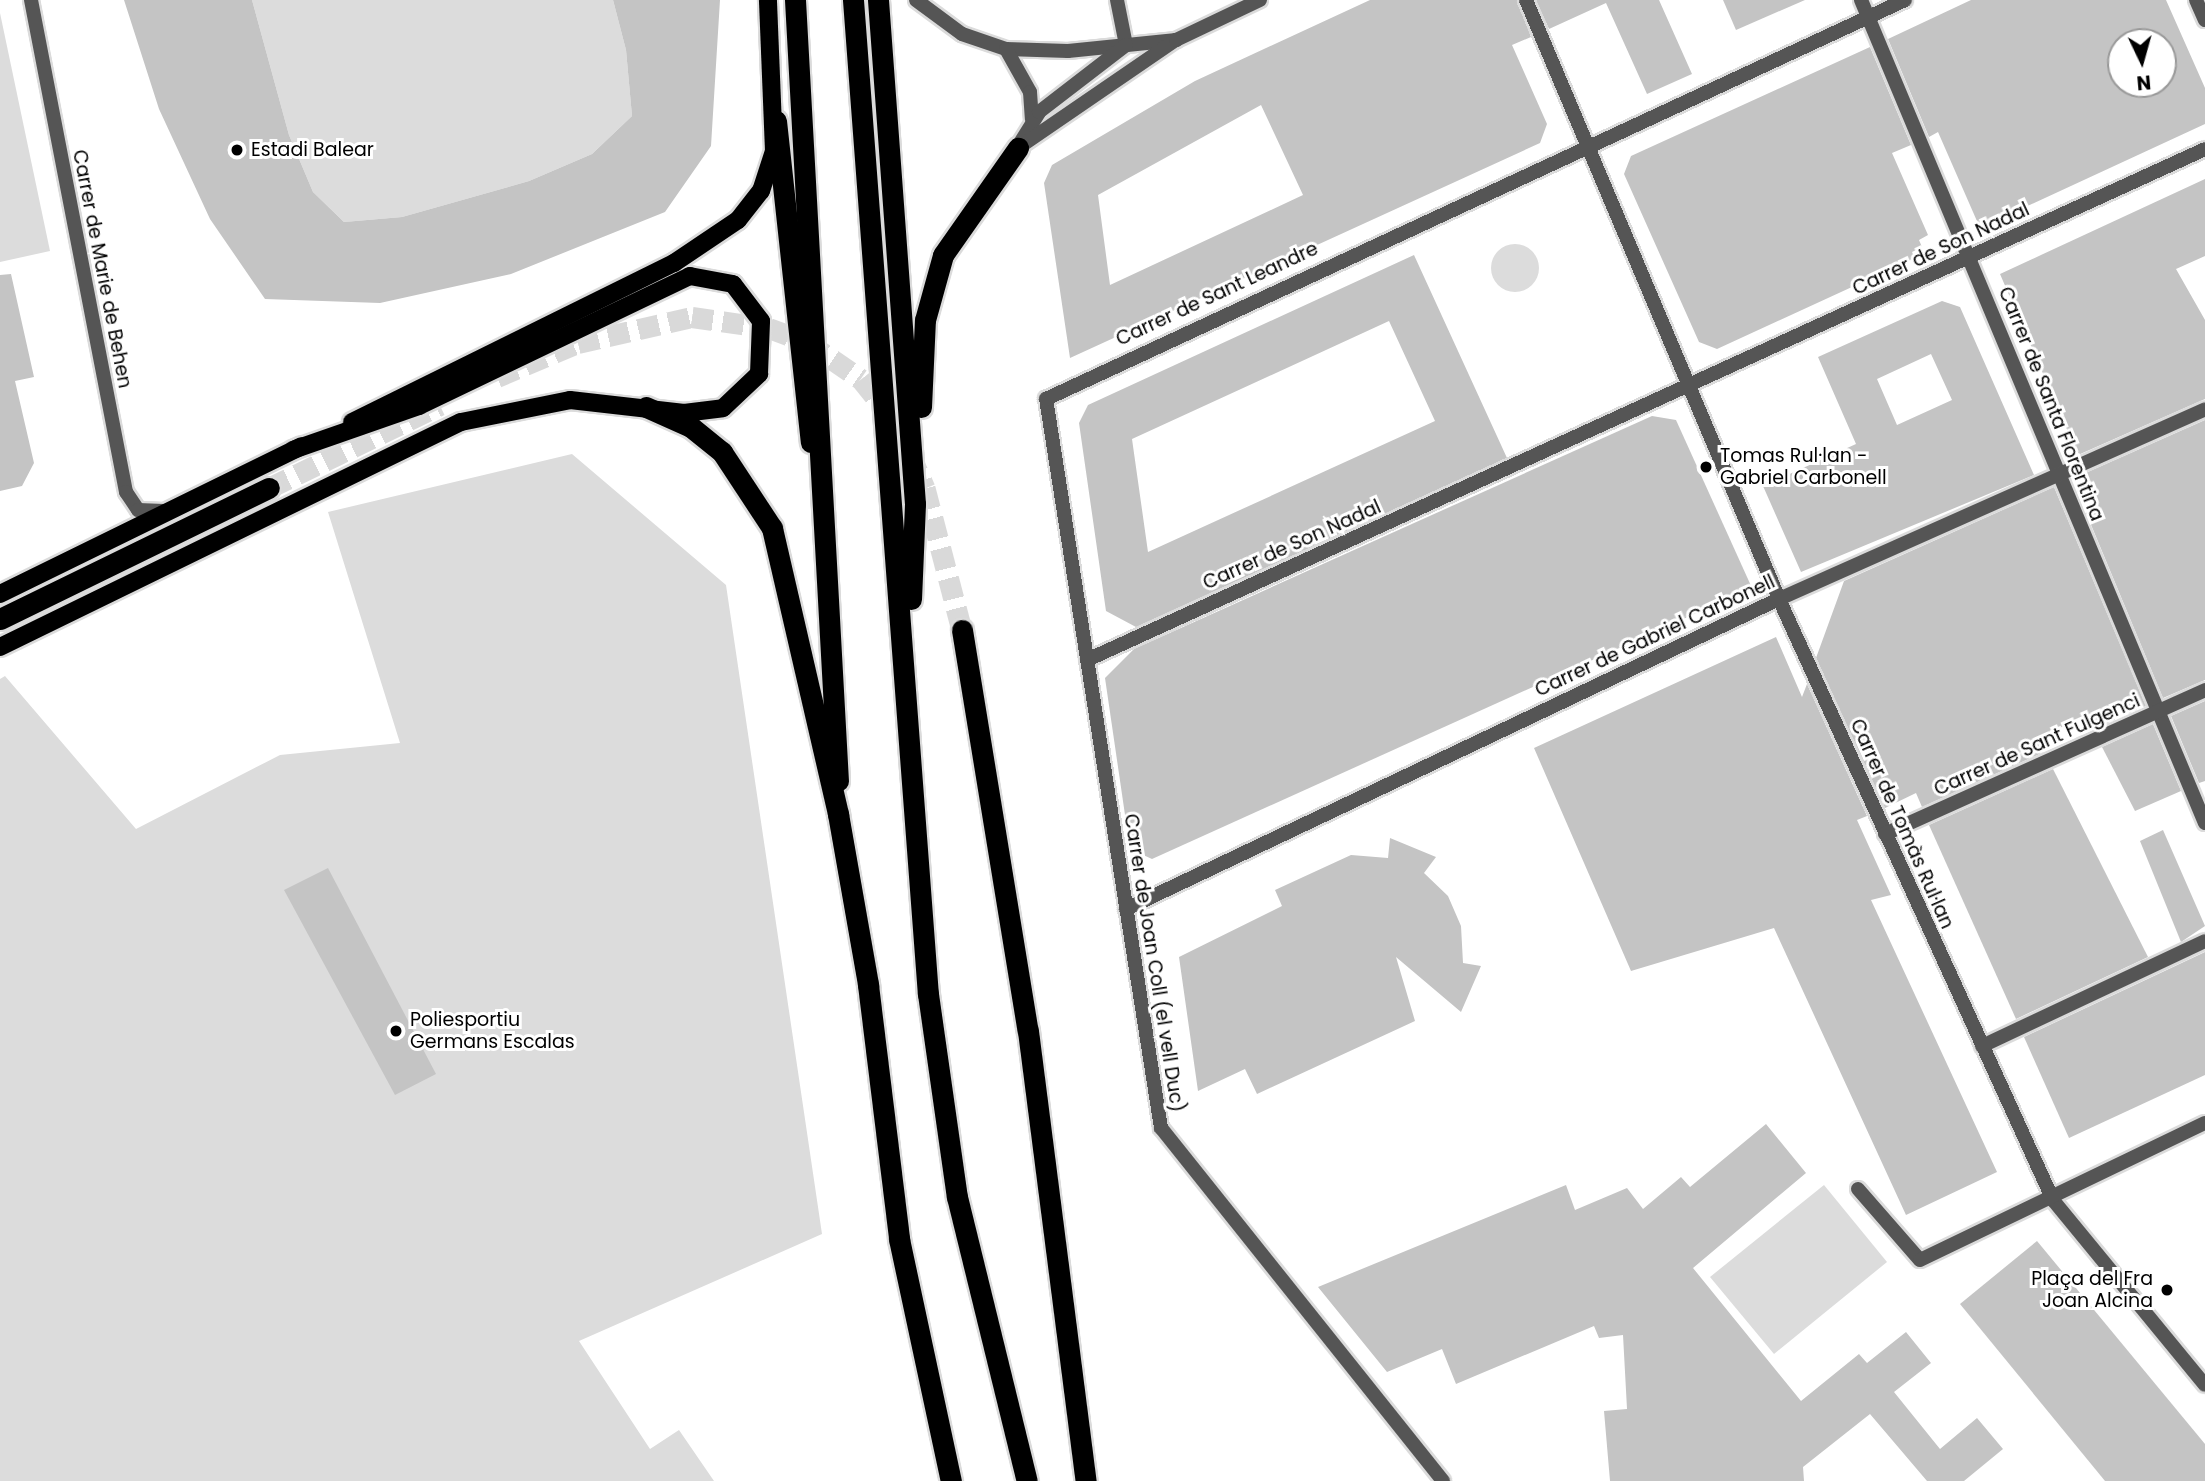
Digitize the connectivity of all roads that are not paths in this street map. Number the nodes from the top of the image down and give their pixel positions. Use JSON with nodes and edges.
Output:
{"nodes":[{"id":1,"x":31,"y":0,"type":"edge"},
{"id":2,"x":768,"y":0,"type":"edge"},
{"id":3,"x":795,"y":0,"type":"edge"},
{"id":4,"x":853,"y":0,"type":"edge"},
{"id":5,"x":878,"y":0,"type":"edge"},
{"id":6,"x":916,"y":0,"type":"edge"},
{"id":7,"x":1117,"y":0,"type":"edge"},
{"id":8,"x":1260,"y":0,"type":"edge"},
{"id":9,"x":1526,"y":0,"type":"edge"},
{"id":10,"x":1861,"y":0,"type":"edge"},
{"id":11,"x":1905,"y":0,"type":"edge"},
{"id":12,"x":2196,"y":0,"type":"edge"},
{"id":13,"x":1868,"y":17,"type":"junction"},
{"id":14,"x":2205,"y":20,"type":"edge"},
{"id":15,"x":1176,"y":40,"type":"junction"},
{"id":16,"x":1126,"y":45,"type":"junction"},
{"id":17,"x":1006,"y":49,"type":"junction"},
{"id":18,"x":1032,"y":119,"type":"junction"},
{"id":19,"x":776,"y":121,"type":"junction"},
{"id":20,"x":1590,"y":145,"type":"junction"},
{"id":21,"x":1017,"y":148,"type":"junction"},
{"id":22,"x":2205,"y":149,"type":"edge"},
{"id":23,"x":1970,"y":257,"type":"junction"},
{"id":24,"x":1693,"y":384,"type":"junction"},
{"id":25,"x":1046,"y":399,"type":"joint"},
{"id":26,"x":646,"y":407,"type":"junction"},
{"id":27,"x":2205,"y":409,"type":"edge"},
{"id":28,"x":293,"y":450,"type":"junction"},
{"id":29,"x":2057,"y":475,"type":"junction"},
{"id":30,"x":269,"y":488,"type":"tunnel mouth"},
{"id":31,"x":915,"y":503,"type":"junction"},
{"id":32,"x":169,"y":510,"type":"junction"},
{"id":33,"x":827,"y":544,"type":"junction"},
{"id":34,"x":0,"y":594,"type":"edge"},
{"id":35,"x":1779,"y":598,"type":"junction"},
{"id":36,"x":0,"y":619,"type":"edge"},
{"id":37,"x":962,"y":630,"type":"tunnel mouth"},
{"id":38,"x":0,"y":647,"type":"edge"},
{"id":39,"x":1087,"y":660,"type":"junction"},
{"id":40,"x":906,"y":678,"type":"junction"},
{"id":41,"x":2205,"y":690,"type":"edge"},
{"id":42,"x":2159,"y":711,"type":"junction"},
{"id":43,"x":838,"y":814,"type":"junction"},
{"id":44,"x":2205,"y":823,"type":"edge"},
{"id":45,"x":1885,"y":834,"type":"junction"},
{"id":46,"x":1126,"y":909,"type":"junction"},
{"id":47,"x":2205,"y":941,"type":"edge"},
{"id":48,"x":1982,"y":1046,"type":"junction"},
{"id":49,"x":2205,"y":1123,"type":"edge"},
{"id":50,"x":1858,"y":1189,"type":"dead end"},
{"id":51,"x":2053,"y":1200,"type":"junction"},
{"id":52,"x":2205,"y":1385,"type":"edge"},
{"id":53,"x":951,"y":1481,"type":"edge"},
{"id":54,"x":1027,"y":1481,"type":"edge"},
{"id":55,"x":1086,"y":1481,"type":"edge"},
{"id":56,"x":1443,"y":1481,"type":"edge"}],
"edges":[{"from":1,"to":32,"type":"street","name":"Carrer de Marie de Behen"},
{"from":2,"to":19,"type":"main road"},
{"from":3,"to":33,"type":"highway"},
{"from":4,"to":40,"type":"highway"},
{"from":5,"to":31,"type":"highway"},
{"from":6,"to":17,"type":"street"},
{"from":7,"to":16,"type":"street"},
{"from":8,"to":15,"type":"street"},
{"from":9,"to":20,"type":"street"},
{"from":10,"to":13,"type":"street","name":"Carrer de Santa Florentina"},
{"from":11,"to":13,"type":"street"},
{"from":12,"to":14,"type":"street"},
{"from":13,"to":20,"type":"street"},
{"from":13,"to":23,"type":"street","name":"Carrer de Santa Florentina"},
{"from":15,"to":16,"type":"street"},
{"from":15,"to":21,"type":"street"},
{"from":16,"to":17,"type":"street"},
{"from":16,"to":18,"type":"street"},
{"from":17,"to":18,"type":"street"},
{"from":18,"to":21,"type":"street"},
{"from":19,"to":28,"type":"main road"},
{"from":19,"to":33,"type":"highway"},
{"from":20,"to":24,"type":"street"},
{"from":20,"to":25,"type":"street","name":"Carrer de Sant Leandre"},
{"from":21,"to":31,"type":"highway"},
{"from":22,"to":23,"type":"street","name":"Carrer de Son Nadal"},
{"from":23,"to":24,"type":"street","name":"Carrer de Son Nadal"},
{"from":23,"to":29,"type":"street","name":"Carrer de Santa Florentina"},
{"from":24,"to":35,"type":"street","name":"Carrer de Tomàs Rul·lan"},
{"from":24,"to":39,"type":"street","name":"Carrer de Son Nadal"},
{"from":25,"to":39,"type":"street","name":"Carrer de Joan Coll (el vell Duc)"},
{"from":26,"to":28,"type":"main road"},
{"from":26,"to":38,"type":"main road"},
{"from":26,"to":43,"type":"highway"},
{"from":27,"to":29,"type":"street","name":"Carrer de Gabriel Carbonell"},
{"from":28,"to":32,"type":"main road"},
{"from":29,"to":35,"type":"street","name":"Carrer de Gabriel Carbonell"},
{"from":29,"to":42,"type":"street","name":"Carrer de Santa Florentina"},
{"from":30,"to":36,"type":"highway"},
{"from":31,"to":40,"type":"highway"},
{"from":32,"to":34,"type":"main road"},
{"from":33,"to":43,"type":"highway"},
{"from":35,"to":45,"type":"street","name":"Carrer de Tomàs Rul·lan"},
{"from":35,"to":46,"type":"street","name":"Carrer de Gabriel Carbonell"},
{"from":37,"to":55,"type":"highway"},
{"from":39,"to":46,"type":"street","name":"Carrer de Joan Coll (el vell Duc)"},
{"from":40,"to":54,"type":"highway"},
{"from":41,"to":42,"type":"street","name":"Carrer de Sant Fulgenci"},
{"from":42,"to":44,"type":"street","name":"Carrer de Santa Florentina"},
{"from":42,"to":45,"type":"street","name":"Carrer de Sant Fulgenci"},
{"from":43,"to":53,"type":"highway"},
{"from":45,"to":48,"type":"street","name":"Carrer de Tomàs Rul·lan"},
{"from":46,"to":56,"type":"street","name":"Carrer de Joan Coll (el vell Duc)"},
{"from":47,"to":48,"type":"street"},
{"from":48,"to":51,"type":"street","name":"Carrer de Tomàs Rul·lan"},
{"from":49,"to":51,"type":"street"},
{"from":50,"to":51,"type":"street"},
{"from":51,"to":52,"type":"street","name":"Carrer de Tomàs Rul·lan"}]}
